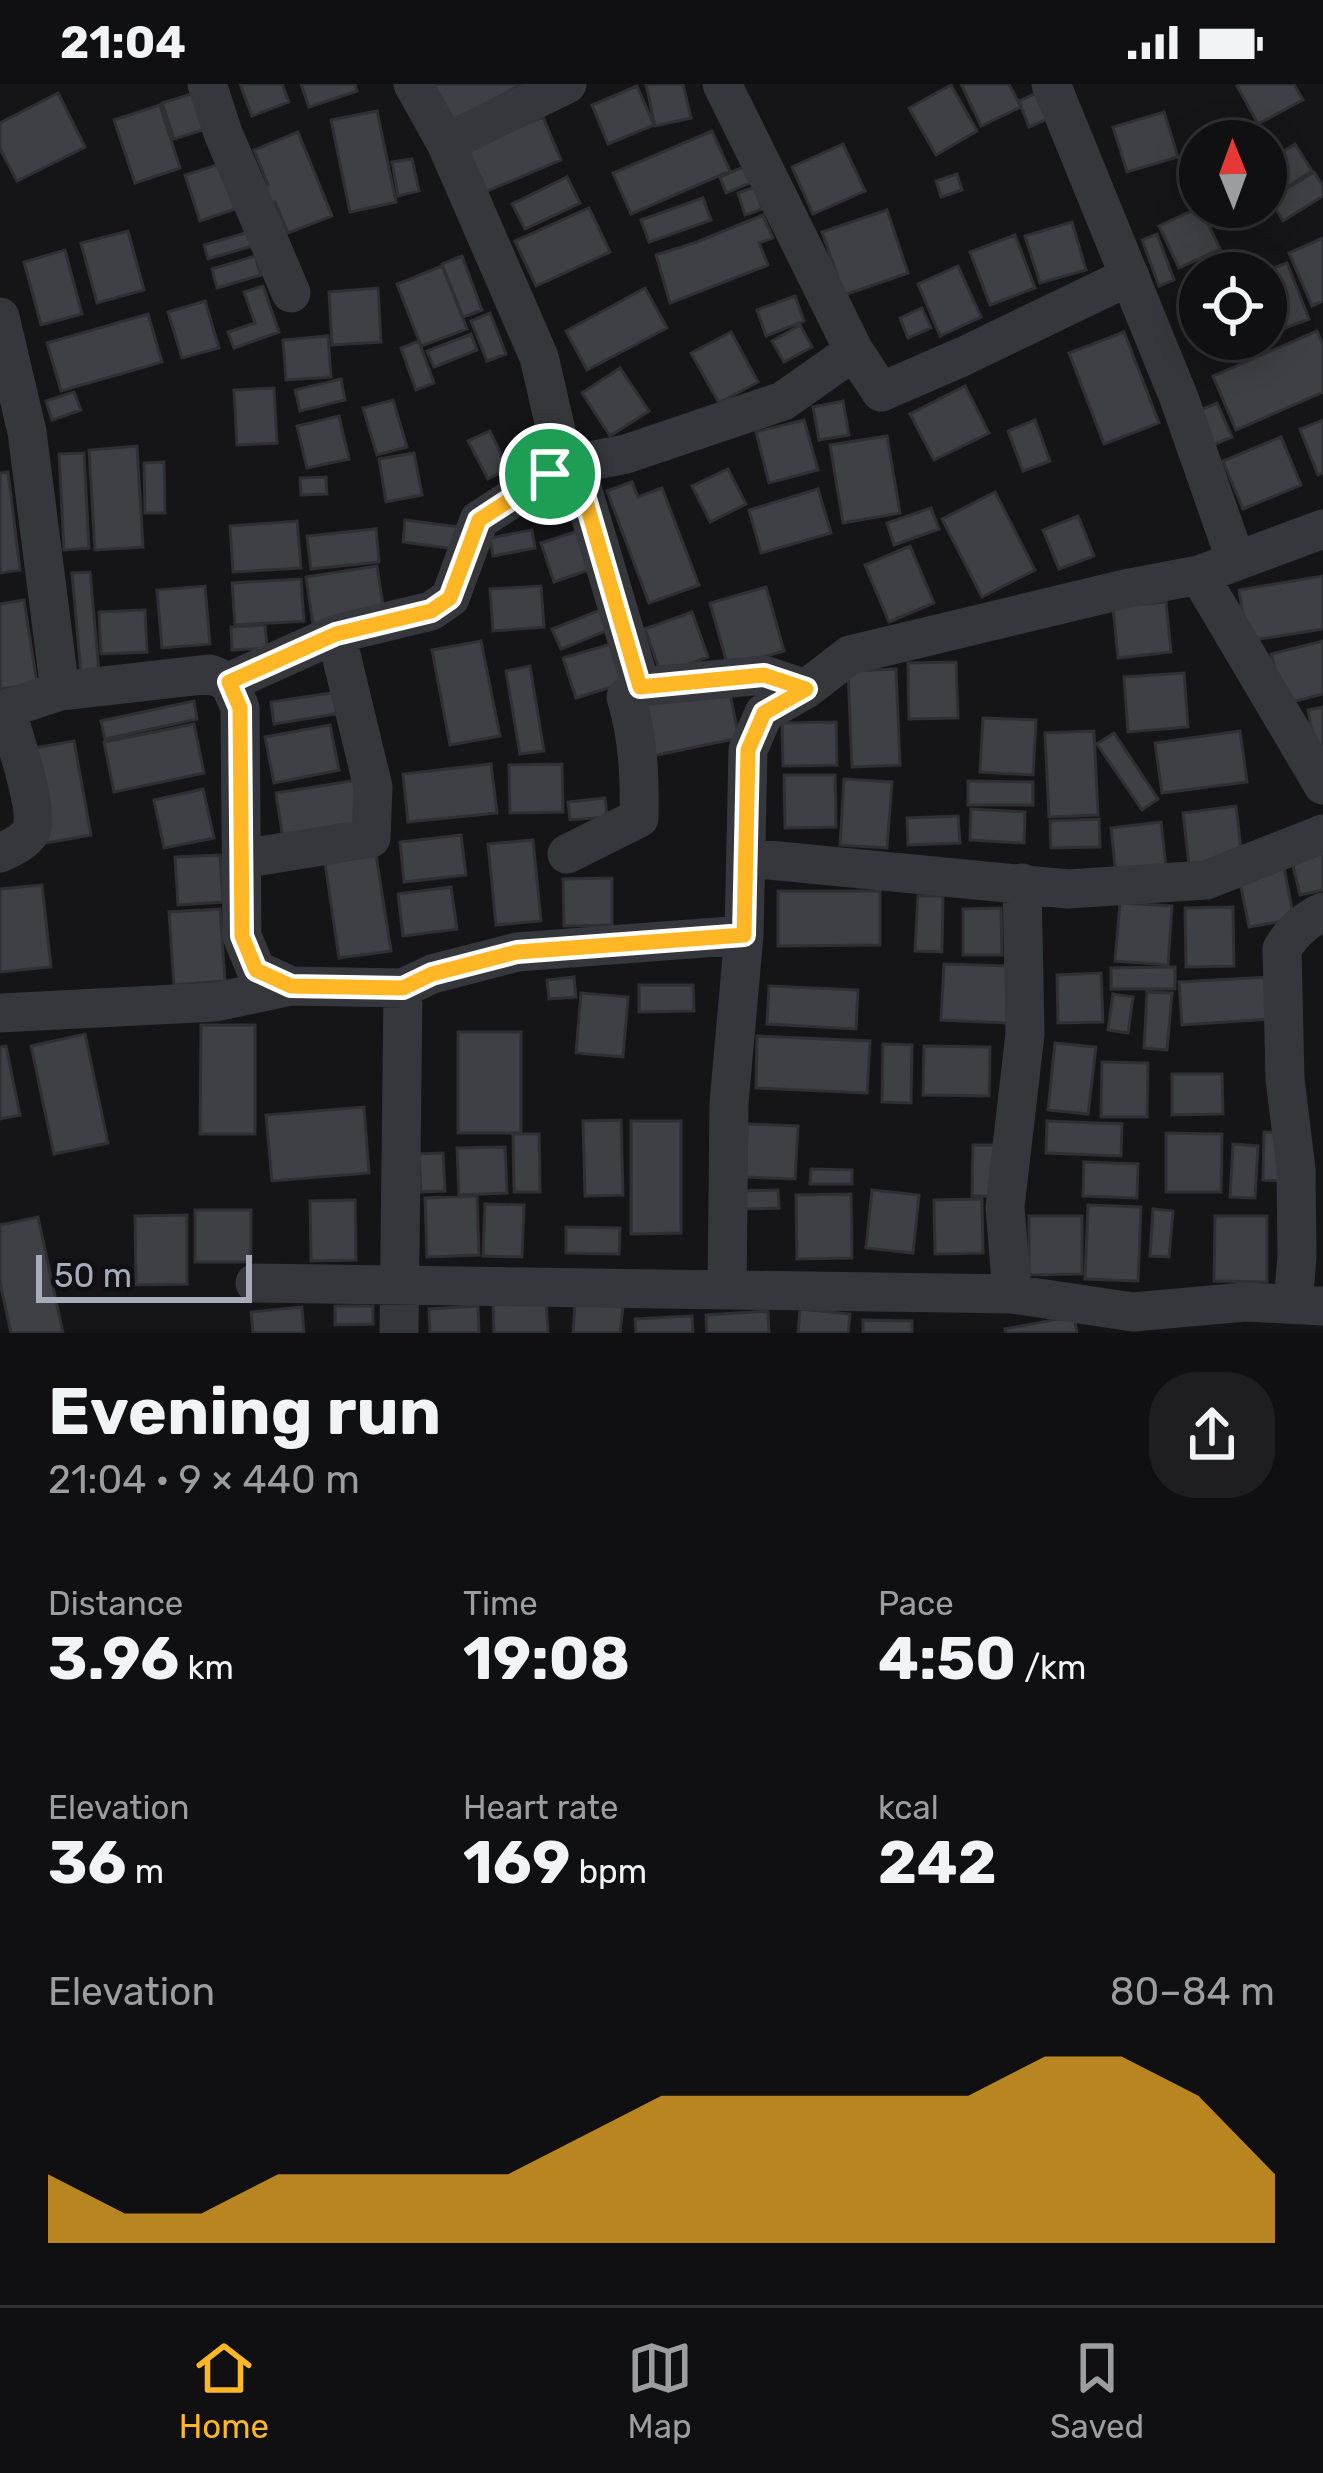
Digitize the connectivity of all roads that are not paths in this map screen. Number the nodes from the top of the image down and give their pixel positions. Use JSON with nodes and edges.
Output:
{"nodes":[{"id":1,"x":207,"y":84,"type":"edge"},
{"id":2,"x":413,"y":84,"type":"edge"},
{"id":3,"x":567,"y":84,"type":"edge"},
{"id":4,"x":722,"y":84,"type":"edge"},
{"id":5,"x":1051,"y":84,"type":"edge"},
{"id":6,"x":446,"y":143,"type":"junction"},
{"id":7,"x":1130,"y":276,"type":"junction"},
{"id":8,"x":291,"y":293,"type":"dead end"},
{"id":9,"x":0,"y":317,"type":"edge"},
{"id":10,"x":854,"y":351,"type":"junction"},
{"id":11,"x":13,"y":428,"type":"edge"},
{"id":12,"x":562,"y":469,"type":"junction"},
{"id":13,"x":1323,"y":529,"type":"edge"},
{"id":14,"x":1236,"y":561,"type":"junction"},
{"id":15,"x":1198,"y":575,"type":"junction"},
{"id":16,"x":336,"y":634,"type":"junction"},
{"id":17,"x":229,"y":682,"type":"junction"},
{"id":18,"x":640,"y":687,"type":"junction"},
{"id":19,"x":806,"y":689,"type":"junction"},
{"id":20,"x":60,"y":691,"type":"junction"},
{"id":21,"x":3,"y":710,"type":"edge"},
{"id":22,"x":1323,"y":785,"type":"edge"},
{"id":23,"x":1323,"y":834,"type":"edge"},
{"id":24,"x":0,"y":853,"type":"edge"},
{"id":25,"x":567,"y":854,"type":"dead end"},
{"id":26,"x":747,"y":857,"type":"junction"},
{"id":27,"x":242,"y":859,"type":"junction"},
{"id":28,"x":1022,"y":883,"type":"junction"},
{"id":29,"x":1323,"y":912,"type":"edge"},
{"id":30,"x":744,"y":935,"type":"junction"},
{"id":31,"x":291,"y":986,"type":"junction"},
{"id":32,"x":403,"y":988,"type":"junction"},
{"id":33,"x":0,"y":1013,"type":"edge"},
{"id":34,"x":1310,"y":1168,"type":"edge"},
{"id":35,"x":255,"y":1283,"type":"dead end"},
{"id":36,"x":400,"y":1286,"type":"junction"},
{"id":37,"x":727,"y":1290,"type":"junction"},
{"id":38,"x":1012,"y":1294,"type":"junction"},
{"id":39,"x":1308,"y":1305,"type":"edge"},
{"id":40,"x":1174,"y":1321,"type":"edge"},
{"id":41,"x":399,"y":1333,"type":"edge"}],
"edges":[{"from":1,"to":8,"type":"street"},
{"from":2,"to":6,"type":"street"},
{"from":3,"to":6,"type":"street"},
{"from":4,"to":10,"type":"street"},
{"from":5,"to":7,"type":"street"},
{"from":6,"to":12,"type":"street"},
{"from":7,"to":10,"type":"street"},
{"from":7,"to":14,"type":"street"},
{"from":9,"to":11,"type":"street"},
{"from":10,"to":12,"type":"street"},
{"from":11,"to":20,"type":"street"},
{"from":12,"to":16,"type":"street"},
{"from":12,"to":18,"type":"street"},
{"from":13,"to":14,"type":"street"},
{"from":14,"to":15,"type":"street"},
{"from":15,"to":19,"type":"street"},
{"from":15,"to":22,"type":"street"},
{"from":16,"to":17,"type":"street"},
{"from":16,"to":27,"type":"street"},
{"from":17,"to":20,"type":"street"},
{"from":17,"to":27,"type":"street"},
{"from":18,"to":19,"type":"street"},
{"from":18,"to":25,"type":"street"},
{"from":19,"to":26,"type":"street"},
{"from":20,"to":21,"type":"street"},
{"from":21,"to":24,"type":"street"},
{"from":23,"to":28,"type":"street"},
{"from":26,"to":28,"type":"street"},
{"from":26,"to":30,"type":"street"},
{"from":27,"to":31,"type":"street"},
{"from":28,"to":38,"type":"street"},
{"from":29,"to":34,"type":"street"},
{"from":30,"to":32,"type":"street"},
{"from":30,"to":37,"type":"street"},
{"from":31,"to":32,"type":"street"},
{"from":31,"to":33,"type":"street"},
{"from":32,"to":36,"type":"street"},
{"from":34,"to":39,"type":"street"},
{"from":35,"to":36,"type":"street"},
{"from":36,"to":37,"type":"street"},
{"from":36,"to":41,"type":"street"},
{"from":37,"to":38,"type":"street"},
{"from":38,"to":40,"type":"street"},
{"from":39,"to":40,"type":"street"}]}
